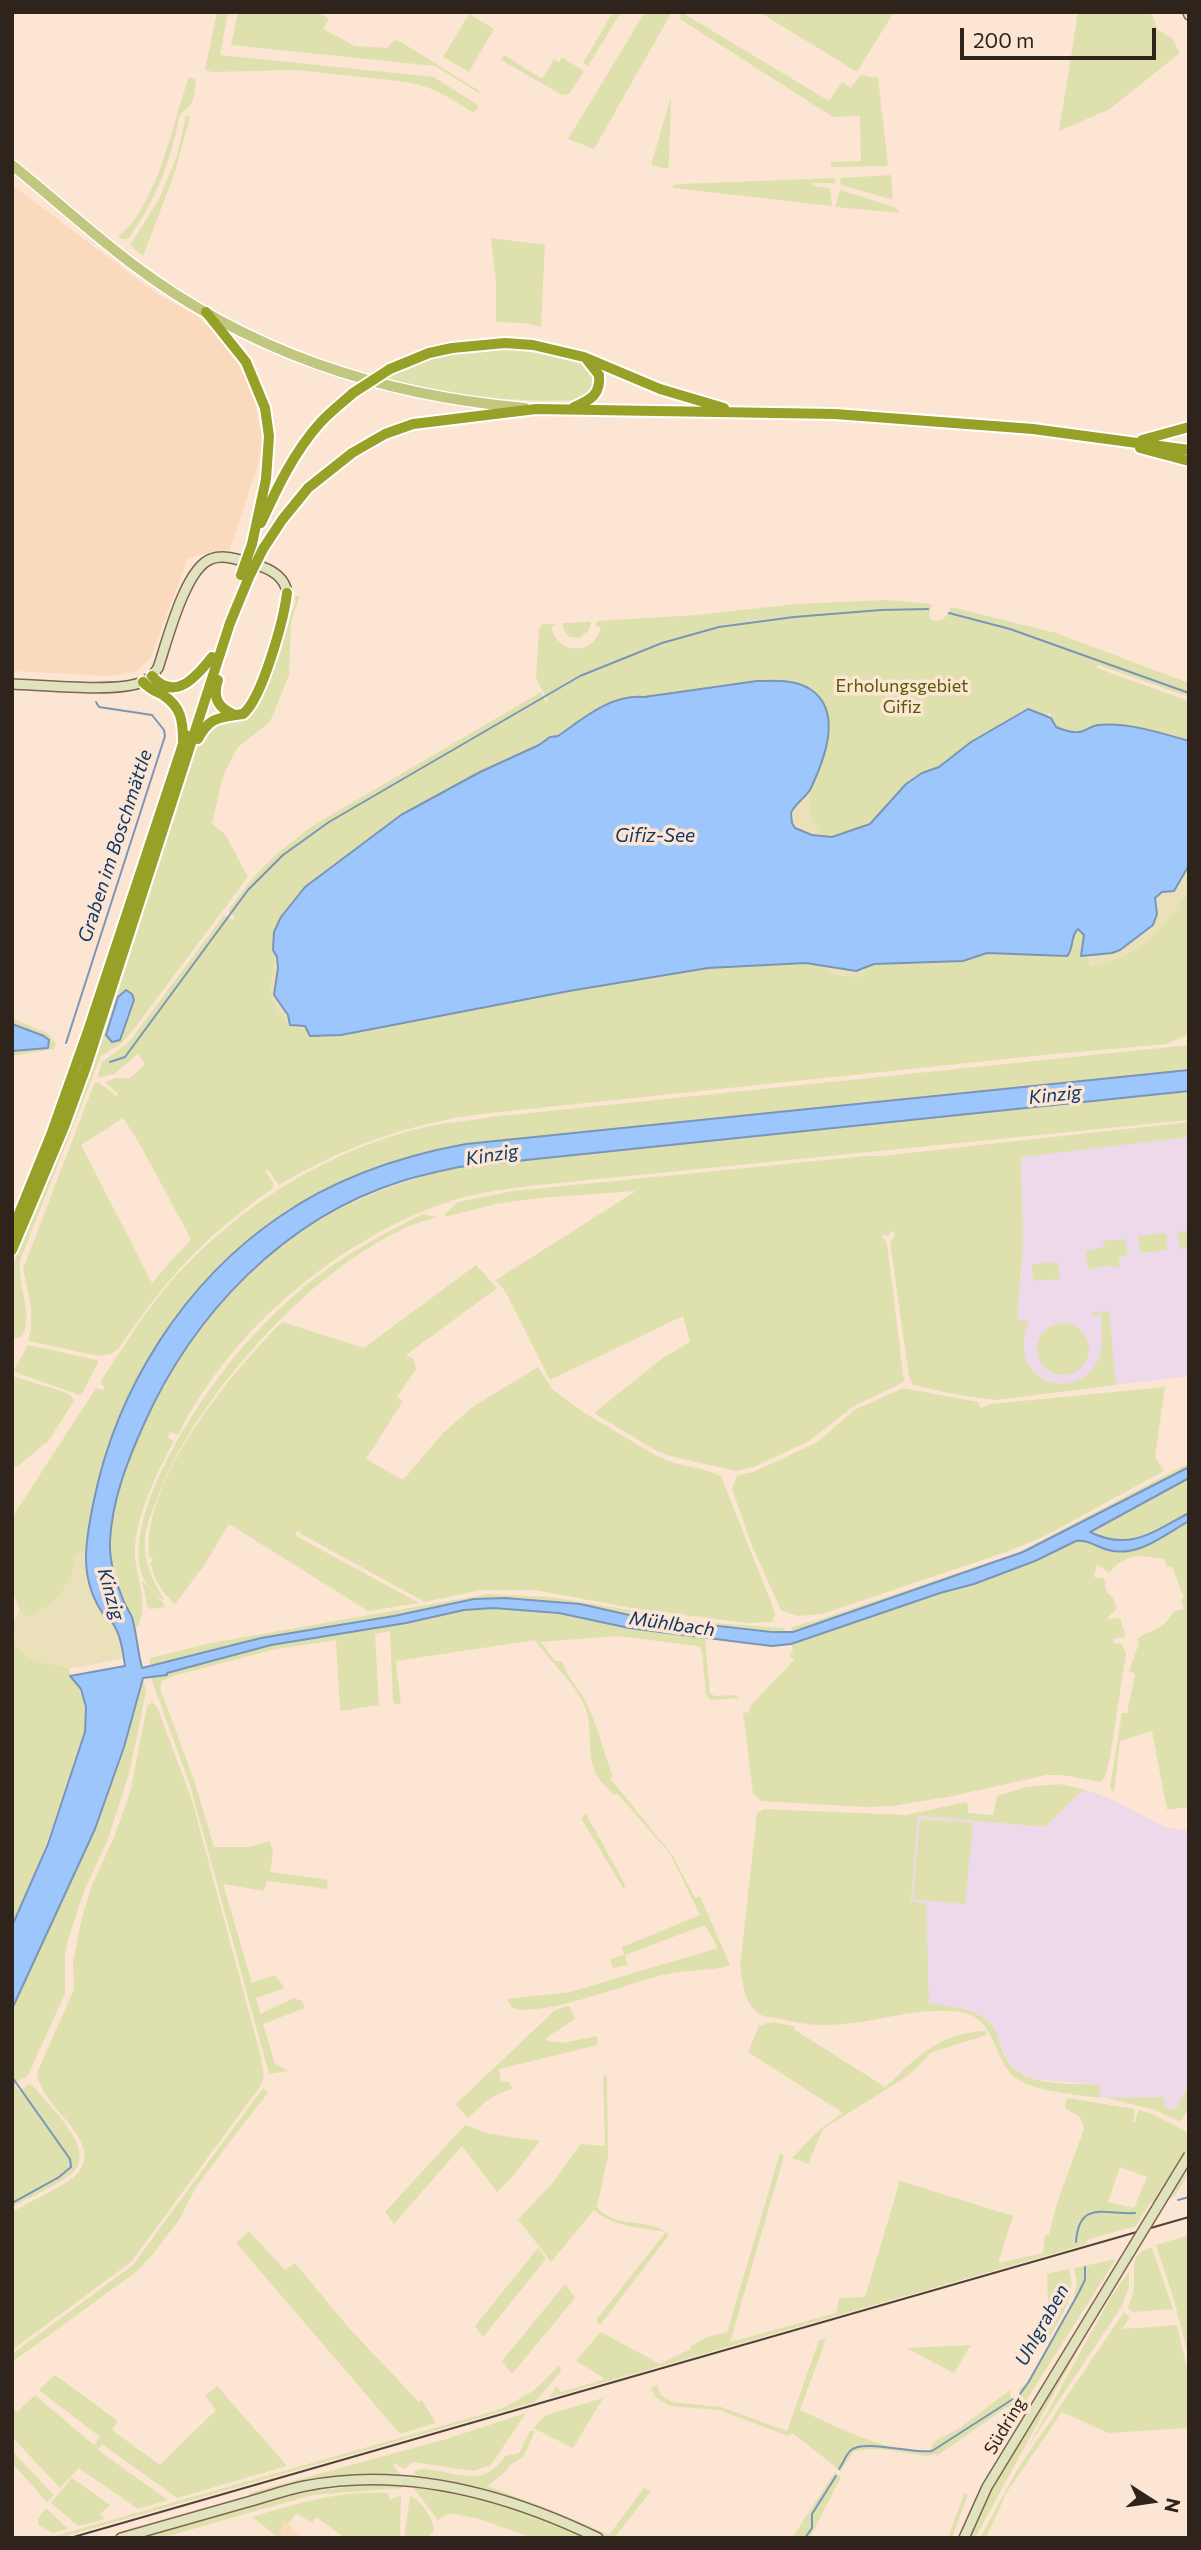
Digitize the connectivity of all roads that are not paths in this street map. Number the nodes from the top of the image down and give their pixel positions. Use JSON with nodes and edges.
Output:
{"nodes":[{"id":1,"x":12,"y":165,"type":"edge"},
{"id":2,"x":206,"y":312,"type":"junction"},
{"id":3,"x":584,"y":357,"type":"junction"},
{"id":4,"x":536,"y":409,"type":"junction"},
{"id":5,"x":568,"y":409,"type":"junction"},
{"id":6,"x":733,"y":411,"type":"junction"},
{"id":7,"x":1189,"y":427,"type":"edge"},
{"id":8,"x":1117,"y":440,"type":"junction"},
{"id":9,"x":1136,"y":442,"type":"junction"},
{"id":10,"x":1189,"y":450,"type":"edge"},
{"id":11,"x":1189,"y":461,"type":"edge"},
{"id":12,"x":252,"y":544,"type":"junction"},
{"id":13,"x":245,"y":576,"type":"junction"},
{"id":14,"x":288,"y":593,"type":"joint"},
{"id":15,"x":235,"y":605,"type":"junction"},
{"id":16,"x":212,"y":657,"type":"junction"},
{"id":17,"x":148,"y":679,"type":"junction"},
{"id":18,"x":12,"y":684,"type":"edge"},
{"id":19,"x":235,"y":715,"type":"junction"},
{"id":20,"x":183,"y":743,"type":"junction"},
{"id":21,"x":187,"y":756,"type":"junction"},
{"id":22,"x":12,"y":1231,"type":"edge"},
{"id":23,"x":12,"y":1250,"type":"edge"},
{"id":24,"x":1189,"y":2155,"type":"edge"},
{"id":25,"x":121,"y":2538,"type":"edge"},
{"id":26,"x":598,"y":2538,"type":"edge"},
{"id":27,"x":964,"y":2538,"type":"edge"}],
"edges":[{"from":1,"to":2,"type":"main road"},
{"from":2,"to":4,"type":"main road"},
{"from":2,"to":12,"type":"highway"},
{"from":3,"to":5,"type":"highway"},
{"from":3,"to":6,"type":"highway"},
{"from":3,"to":12,"type":"highway","bridge":true},
{"from":4,"to":5,"type":"highway"},
{"from":4,"to":13,"type":"highway","bridge":true},
{"from":5,"to":6,"type":"highway"},
{"from":6,"to":8,"type":"highway"},
{"from":7,"to":9,"type":"highway"},
{"from":8,"to":9,"type":"highway"},
{"from":8,"to":11,"type":"highway"},
{"from":9,"to":10,"type":"highway"},
{"from":12,"to":13,"type":"highway","bridge":true},
{"from":13,"to":15,"type":"highway"},
{"from":14,"to":17,"type":"street"},
{"from":14,"to":19,"type":"highway"},
{"from":15,"to":16,"type":"highway"},
{"from":15,"to":19,"type":"highway"},
{"from":15,"to":21,"type":"highway"},
{"from":16,"to":17,"type":"highway"},
{"from":16,"to":20,"type":"highway"},
{"from":17,"to":18,"type":"street"},
{"from":17,"to":20,"type":"highway"},
{"from":19,"to":21,"type":"highway"},
{"from":20,"to":22,"type":"highway"},
{"from":21,"to":23,"type":"highway"},
{"from":24,"to":27,"type":"street","name":"Südring","bridge":true},
{"from":25,"to":26,"type":"street"}]}
